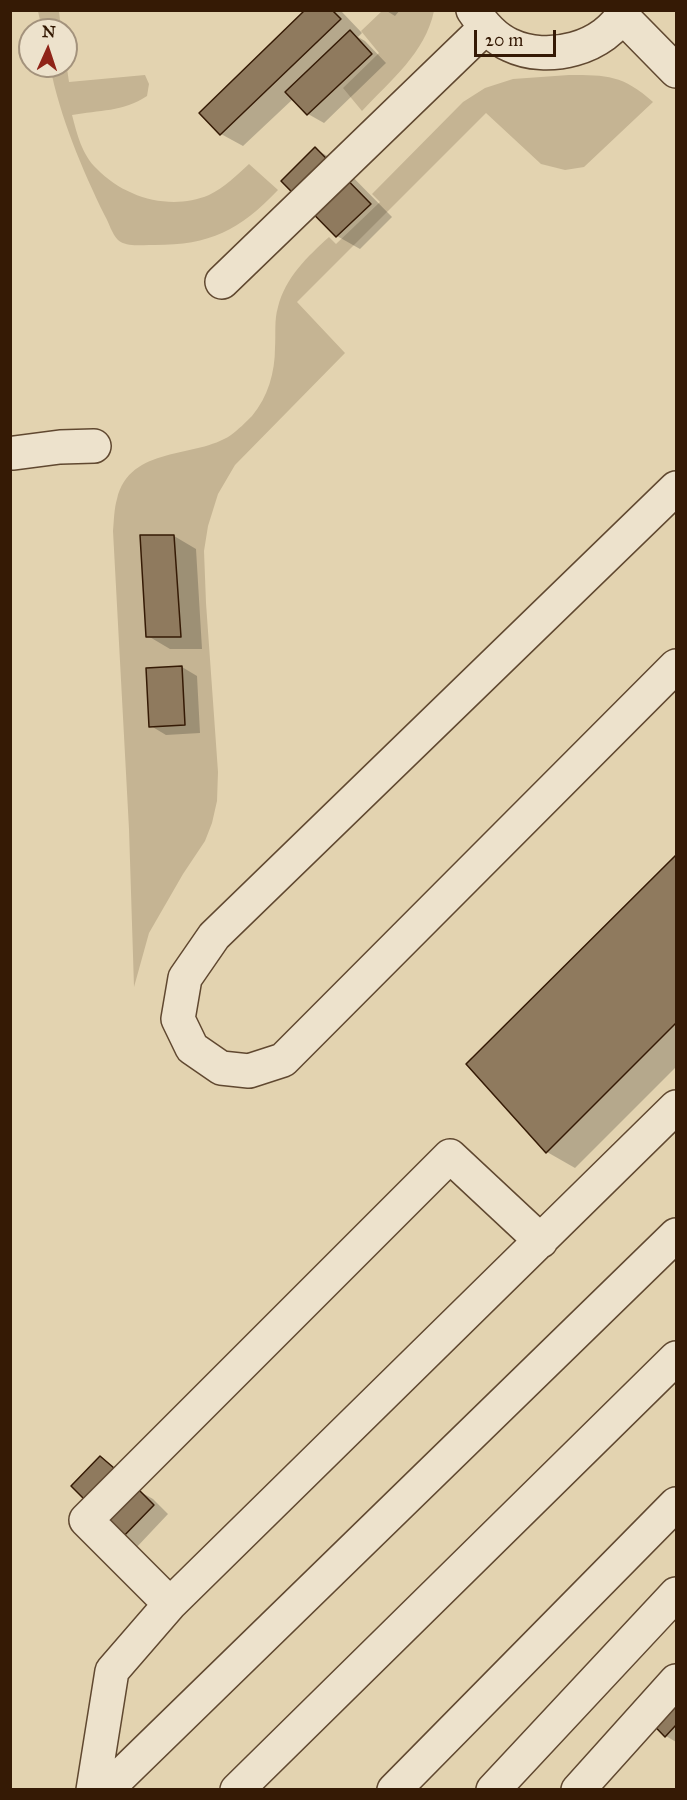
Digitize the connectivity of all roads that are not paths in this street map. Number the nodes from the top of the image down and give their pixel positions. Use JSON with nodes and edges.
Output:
{"nodes":[{"id":1,"x":624,"y":13,"type":"edge"},
{"id":2,"x":479,"y":19,"type":"edge"},
{"id":3,"x":676,"y":71,"type":"edge"},
{"id":4,"x":222,"y":282,"type":"dead end"},
{"id":5,"x":94,"y":446,"type":"dead end"},
{"id":6,"x":14,"y":453,"type":"dead end"},
{"id":7,"x":676,"y":488,"type":"edge"},
{"id":8,"x":676,"y":666,"type":"edge"},
{"id":9,"x":676,"y":1107,"type":"edge"},
{"id":10,"x":676,"y":1235,"type":"edge"},
{"id":11,"x":541,"y":1241,"type":"junction"},
{"id":12,"x":676,"y":1358,"type":"edge"},
{"id":13,"x":676,"y":1504,"type":"edge"},
{"id":14,"x":676,"y":1594,"type":"edge"},
{"id":15,"x":170,"y":1604,"type":"junction"},
{"id":16,"x":676,"y":1681,"type":"edge"},
{"id":17,"x":93,"y":1790,"type":"edge"},
{"id":18,"x":106,"y":1790,"type":"edge"},
{"id":19,"x":237,"y":1790,"type":"edge"},
{"id":20,"x":394,"y":1790,"type":"edge"},
{"id":21,"x":493,"y":1790,"type":"edge"},
{"id":22,"x":578,"y":1790,"type":"edge"}],
"edges":[{"from":1,"to":2,"type":"lane"},
{"from":1,"to":3,"type":"lane"},
{"from":2,"to":4,"type":"lane"},
{"from":5,"to":6,"type":"lane"},
{"from":7,"to":8,"type":"lane"},
{"from":9,"to":11,"type":"lane"},
{"from":10,"to":18,"type":"lane"},
{"from":11,"to":15,"type":"lane"},
{"from":11,"to":15,"type":"lane"},
{"from":12,"to":19,"type":"lane"},
{"from":13,"to":20,"type":"lane"},
{"from":14,"to":21,"type":"lane"},
{"from":15,"to":17,"type":"lane"},
{"from":16,"to":22,"type":"lane"}]}
